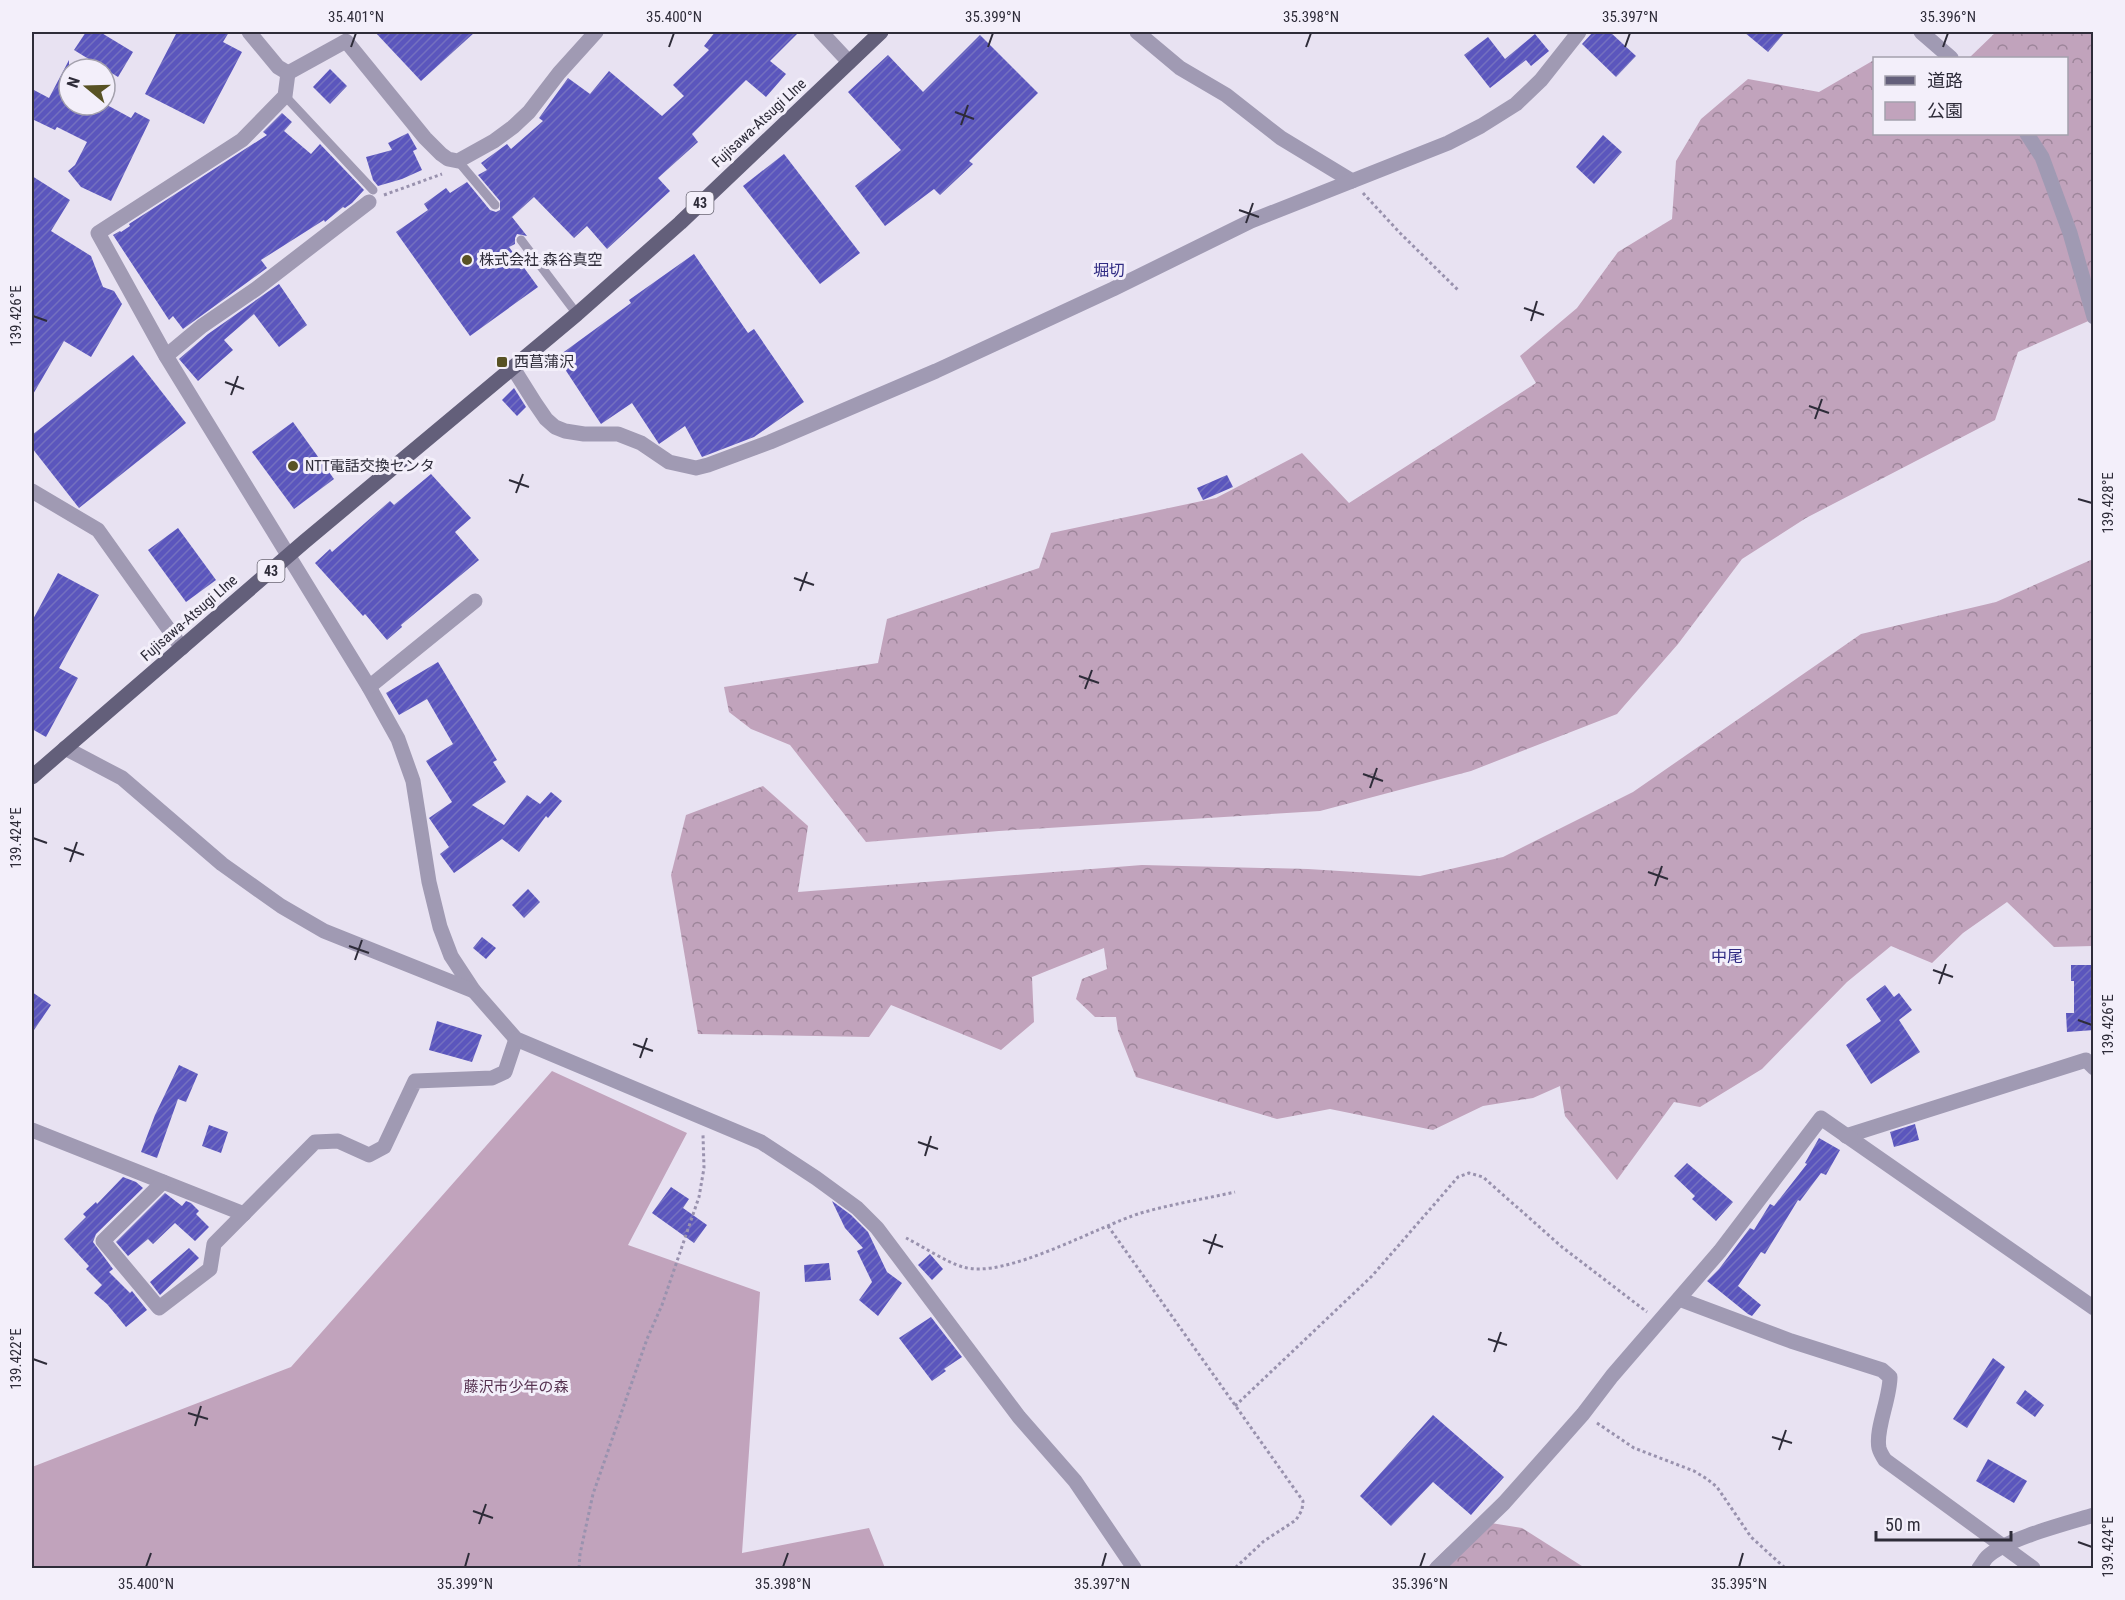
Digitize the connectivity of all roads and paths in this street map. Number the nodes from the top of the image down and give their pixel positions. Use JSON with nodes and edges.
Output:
{"nodes":[{"id":1,"x":249,"y":32,"type":"edge"},
{"id":2,"x":596,"y":32,"type":"edge"},
{"id":3,"x":821,"y":32,"type":"edge"},
{"id":4,"x":881,"y":32,"type":"edge"},
{"id":5,"x":1137,"y":32,"type":"edge"},
{"id":6,"x":1579,"y":32,"type":"edge"},
{"id":7,"x":1921,"y":32,"type":"edge"},
{"id":8,"x":1950,"y":57,"type":"edge"},
{"id":9,"x":849,"y":62,"type":"junction"},
{"id":10,"x":288,"y":73,"type":"junction"},
{"id":11,"x":285,"y":96,"type":"junction"},
{"id":12,"x":2028,"y":135,"type":"edge"},
{"id":13,"x":458,"y":161,"type":"junction"},
{"id":14,"x":1352,"y":181,"type":"junction"},
{"id":15,"x":371,"y":196,"type":"junction"},
{"id":16,"x":495,"y":206,"type":"dead end"},
{"id":17,"x":521,"y":240,"type":"dead end"},
{"id":18,"x":1458,"y":290,"type":"dead end"},
{"id":19,"x":577,"y":314,"type":"junction"},
{"id":20,"x":2094,"y":317,"type":"edge"},
{"id":21,"x":166,"y":356,"type":"junction"},
{"id":22,"x":513,"y":368,"type":"junction"},
{"id":23,"x":32,"y":491,"type":"edge"},
{"id":24,"x":288,"y":556,"type":"junction"},
{"id":25,"x":475,"y":601,"type":"dead end"},
{"id":26,"x":182,"y":648,"type":"junction"},
{"id":27,"x":369,"y":687,"type":"junction"},
{"id":28,"x":65,"y":748,"type":"junction"},
{"id":29,"x":32,"y":777,"type":"edge"},
{"id":30,"x":474,"y":991,"type":"junction"},
{"id":31,"x":516,"y":1039,"type":"junction"},
{"id":32,"x":2094,"y":1068,"type":"edge"},
{"id":33,"x":32,"y":1130,"type":"edge"},
{"id":34,"x":703,"y":1131,"type":"dead end"},
{"id":35,"x":1846,"y":1136,"type":"junction"},
{"id":36,"x":163,"y":1182,"type":"junction"},
{"id":37,"x":1235,"y":1192,"type":"dead end"},
{"id":38,"x":244,"y":1214,"type":"junction"},
{"id":39,"x":1108,"y":1226,"type":"junction"},
{"id":40,"x":903,"y":1236,"type":"dead end"},
{"id":41,"x":1679,"y":1299,"type":"junction"},
{"id":42,"x":2094,"y":1308,"type":"edge"},
{"id":43,"x":1660,"y":1321,"type":"junction"},
{"id":44,"x":1235,"y":1406,"type":"junction"},
{"id":45,"x":1583,"y":1414,"type":"junction"},
{"id":46,"x":2094,"y":1515,"type":"edge"},
{"id":47,"x":2003,"y":1547,"type":"junction"},
{"id":48,"x":579,"y":1569,"type":"edge"},
{"id":49,"x":1134,"y":1569,"type":"edge"},
{"id":50,"x":1235,"y":1569,"type":"edge"},
{"id":51,"x":1437,"y":1569,"type":"edge"},
{"id":52,"x":1785,"y":1569,"type":"edge"},
{"id":53,"x":1979,"y":1569,"type":"edge"},
{"id":54,"x":2033,"y":1569,"type":"edge"}],
"edges":[{"from":1,"to":10,"type":"street"},
{"from":2,"to":13,"type":"street"},
{"from":3,"to":9,"type":"street"},
{"from":4,"to":9,"type":"main road","name":"Fujisawa-Atsugi LIne","number":"43"},
{"from":5,"to":14,"type":"street"},
{"from":6,"to":14,"type":"street"},
{"from":7,"to":8,"type":"street"},
{"from":9,"to":19,"type":"main road","name":"Fujisawa-Atsugi LIne","number":"43"},
{"from":10,"to":11,"type":"street"},
{"from":10,"to":13,"type":"street"},
{"from":11,"to":15,"type":"lane"},
{"from":11,"to":21,"type":"street"},
{"from":12,"to":20,"type":"street"},
{"from":13,"to":15,"type":"path"},
{"from":13,"to":16,"type":"lane"},
{"from":14,"to":18,"type":"path"},
{"from":14,"to":22,"type":"street"},
{"from":15,"to":21,"type":"street"},
{"from":17,"to":19,"type":"lane"},
{"from":19,"to":22,"type":"main road","name":"Fujisawa-Atsugi LIne","number":"43"},
{"from":21,"to":24,"type":"street"},
{"from":22,"to":24,"type":"main road","name":"Fujisawa-Atsugi LIne","number":"43"},
{"from":23,"to":26,"type":"street"},
{"from":24,"to":26,"type":"main road","name":"Fujisawa-Atsugi LIne","number":"43"},
{"from":24,"to":27,"type":"street"},
{"from":25,"to":27,"type":"street"},
{"from":26,"to":28,"type":"main road","name":"Fujisawa-Atsugi LIne","number":"43"},
{"from":27,"to":30,"type":"street"},
{"from":28,"to":29,"type":"main road","name":"Fujisawa-Atsugi LIne","number":"43"},
{"from":28,"to":30,"type":"street"},
{"from":30,"to":31,"type":"street"},
{"from":31,"to":38,"type":"street"},
{"from":31,"to":49,"type":"street"},
{"from":32,"to":35,"type":"street"},
{"from":33,"to":36,"type":"street"},
{"from":34,"to":48,"type":"path"},
{"from":35,"to":41,"type":"street"},
{"from":35,"to":42,"type":"street"},
{"from":36,"to":38,"type":"street"},
{"from":36,"to":38,"type":"street"},
{"from":37,"to":39,"type":"path"},
{"from":39,"to":40,"type":"path"},
{"from":39,"to":44,"type":"path"},
{"from":41,"to":43,"type":"street"},
{"from":41,"to":47,"type":"street"},
{"from":43,"to":44,"type":"path"},
{"from":43,"to":45,"type":"street"},
{"from":44,"to":50,"type":"path"},
{"from":45,"to":51,"type":"street"},
{"from":45,"to":52,"type":"path"},
{"from":46,"to":47,"type":"street"},
{"from":47,"to":53,"type":"street"},
{"from":47,"to":54,"type":"street"}]}
